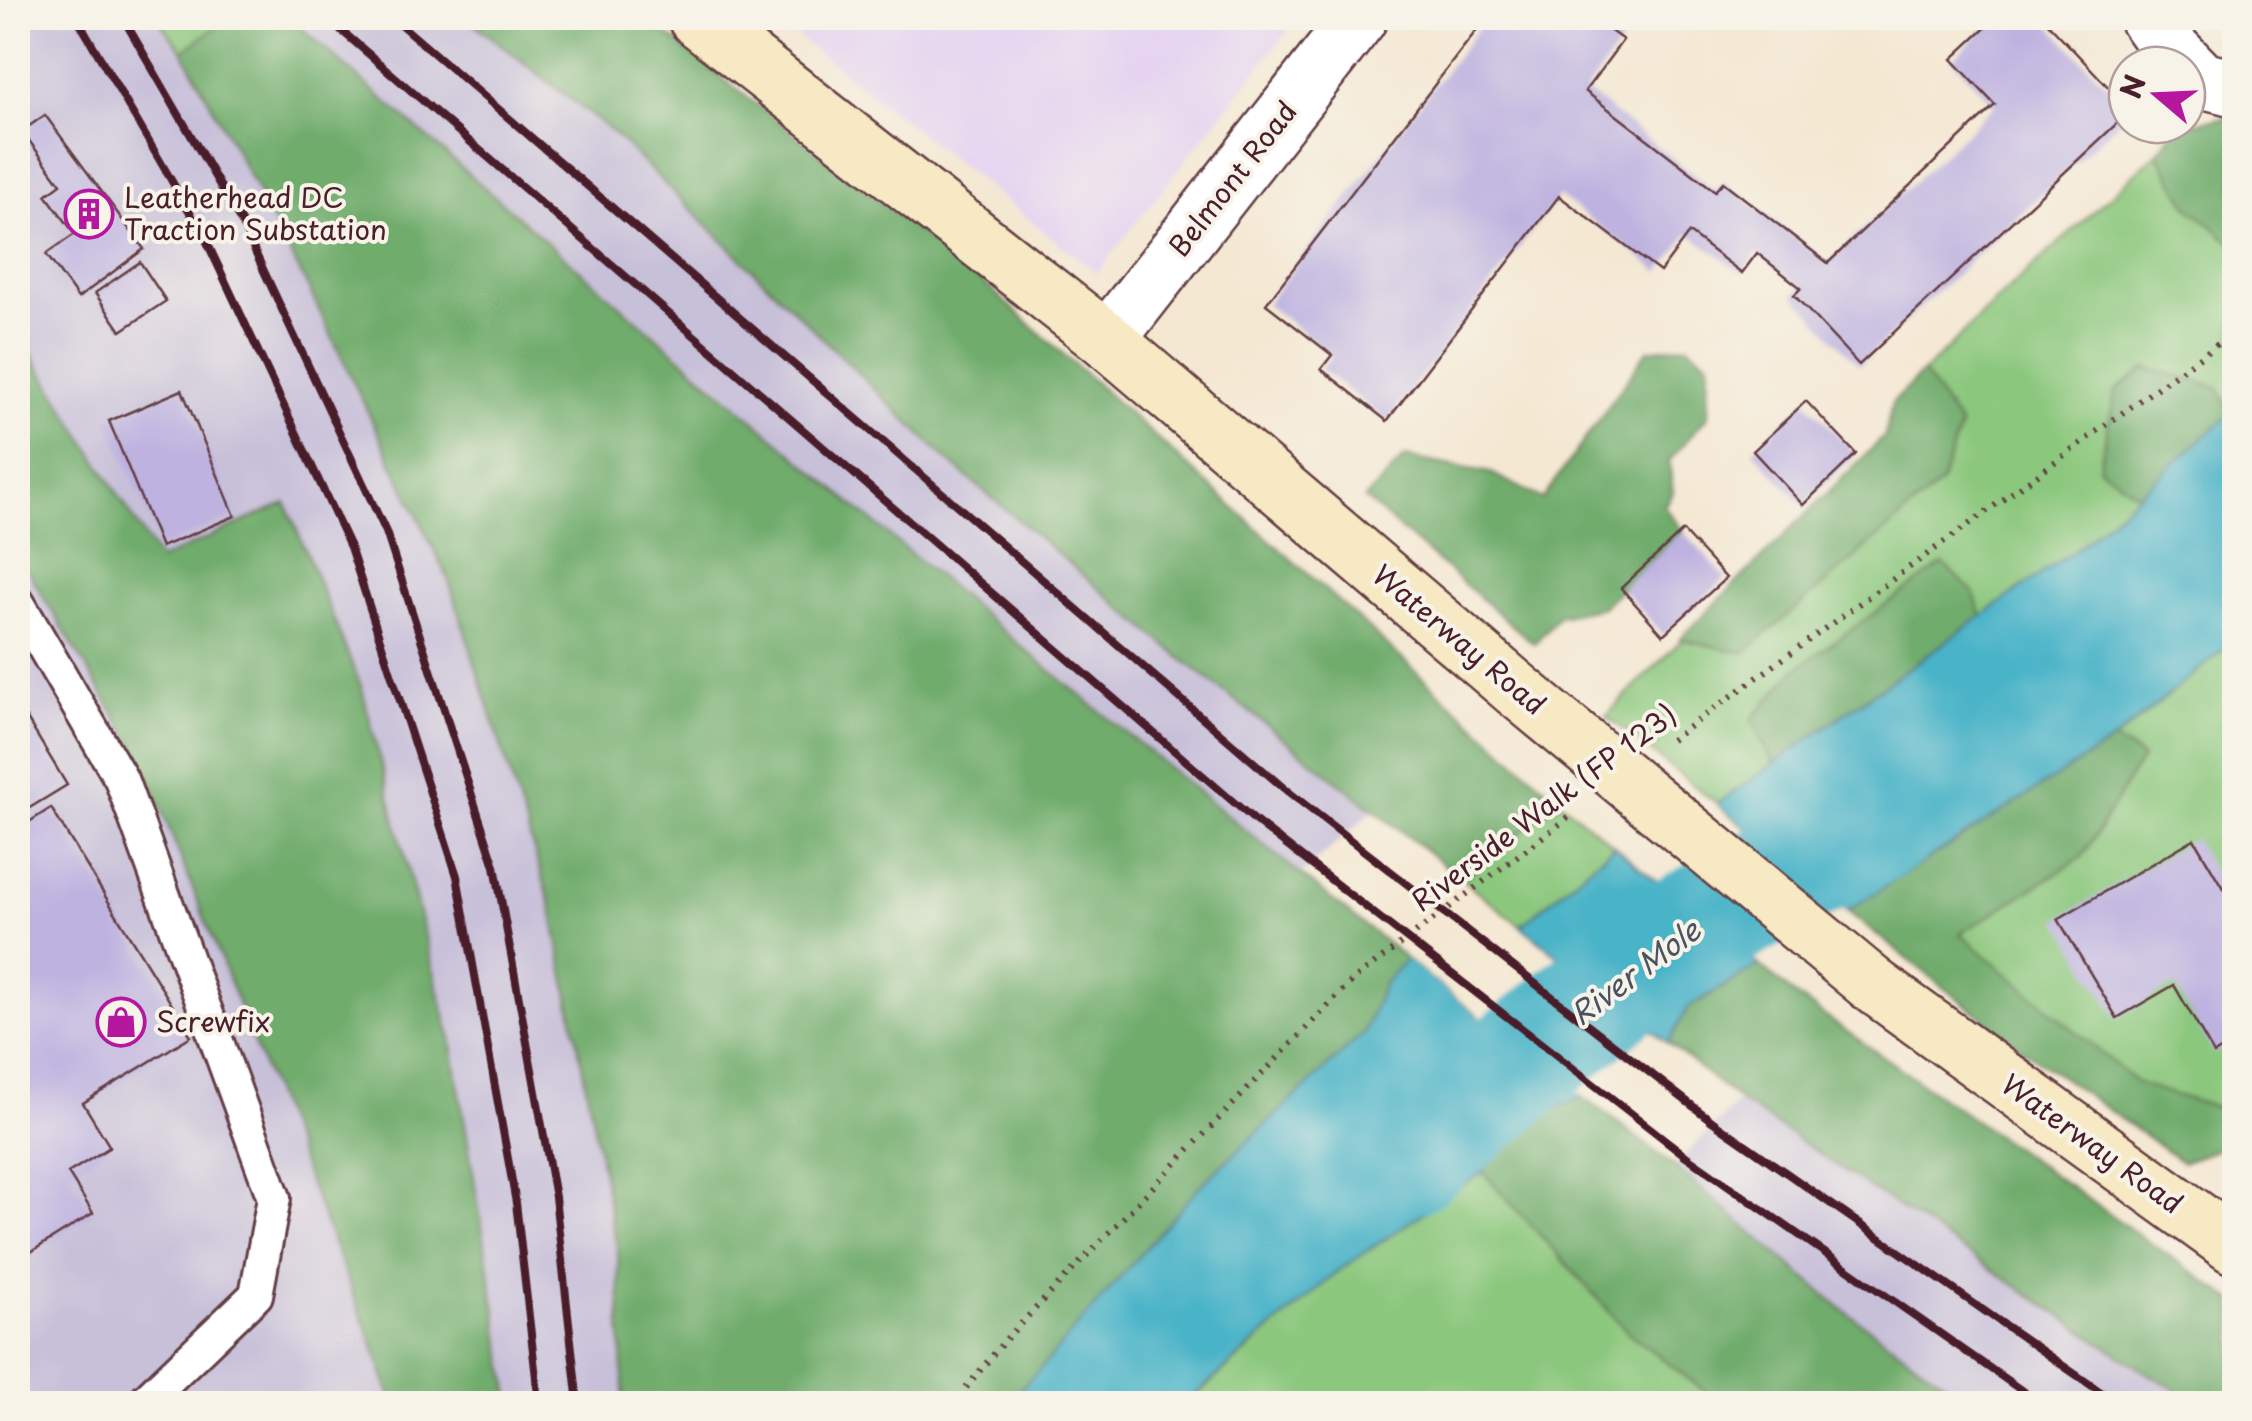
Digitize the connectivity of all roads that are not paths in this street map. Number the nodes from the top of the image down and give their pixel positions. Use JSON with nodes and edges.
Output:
{"nodes":[{"id":1,"x":696,"y":18,"type":"edge"},
{"id":2,"x":1359,"y":18,"type":"edge"},
{"id":3,"x":2146,"y":18,"type":"edge"},
{"id":4,"x":2234,"y":88,"type":"edge"},
{"id":5,"x":1107,"y":340,"type":"junction"},
{"id":6,"x":18,"y":603,"type":"edge"},
{"id":7,"x":2234,"y":1246,"type":"edge"},
{"id":8,"x":142,"y":1404,"type":"edge"}],
"edges":[{"from":1,"to":5,"type":"main road","name":"Waterway Road"},
{"from":2,"to":5,"type":"street","name":"Belmont Road"},
{"from":3,"to":4,"type":"street"},
{"from":5,"to":7,"type":"main road","name":"Waterway Road","bridge":true},
{"from":6,"to":8,"type":"lane"}]}
